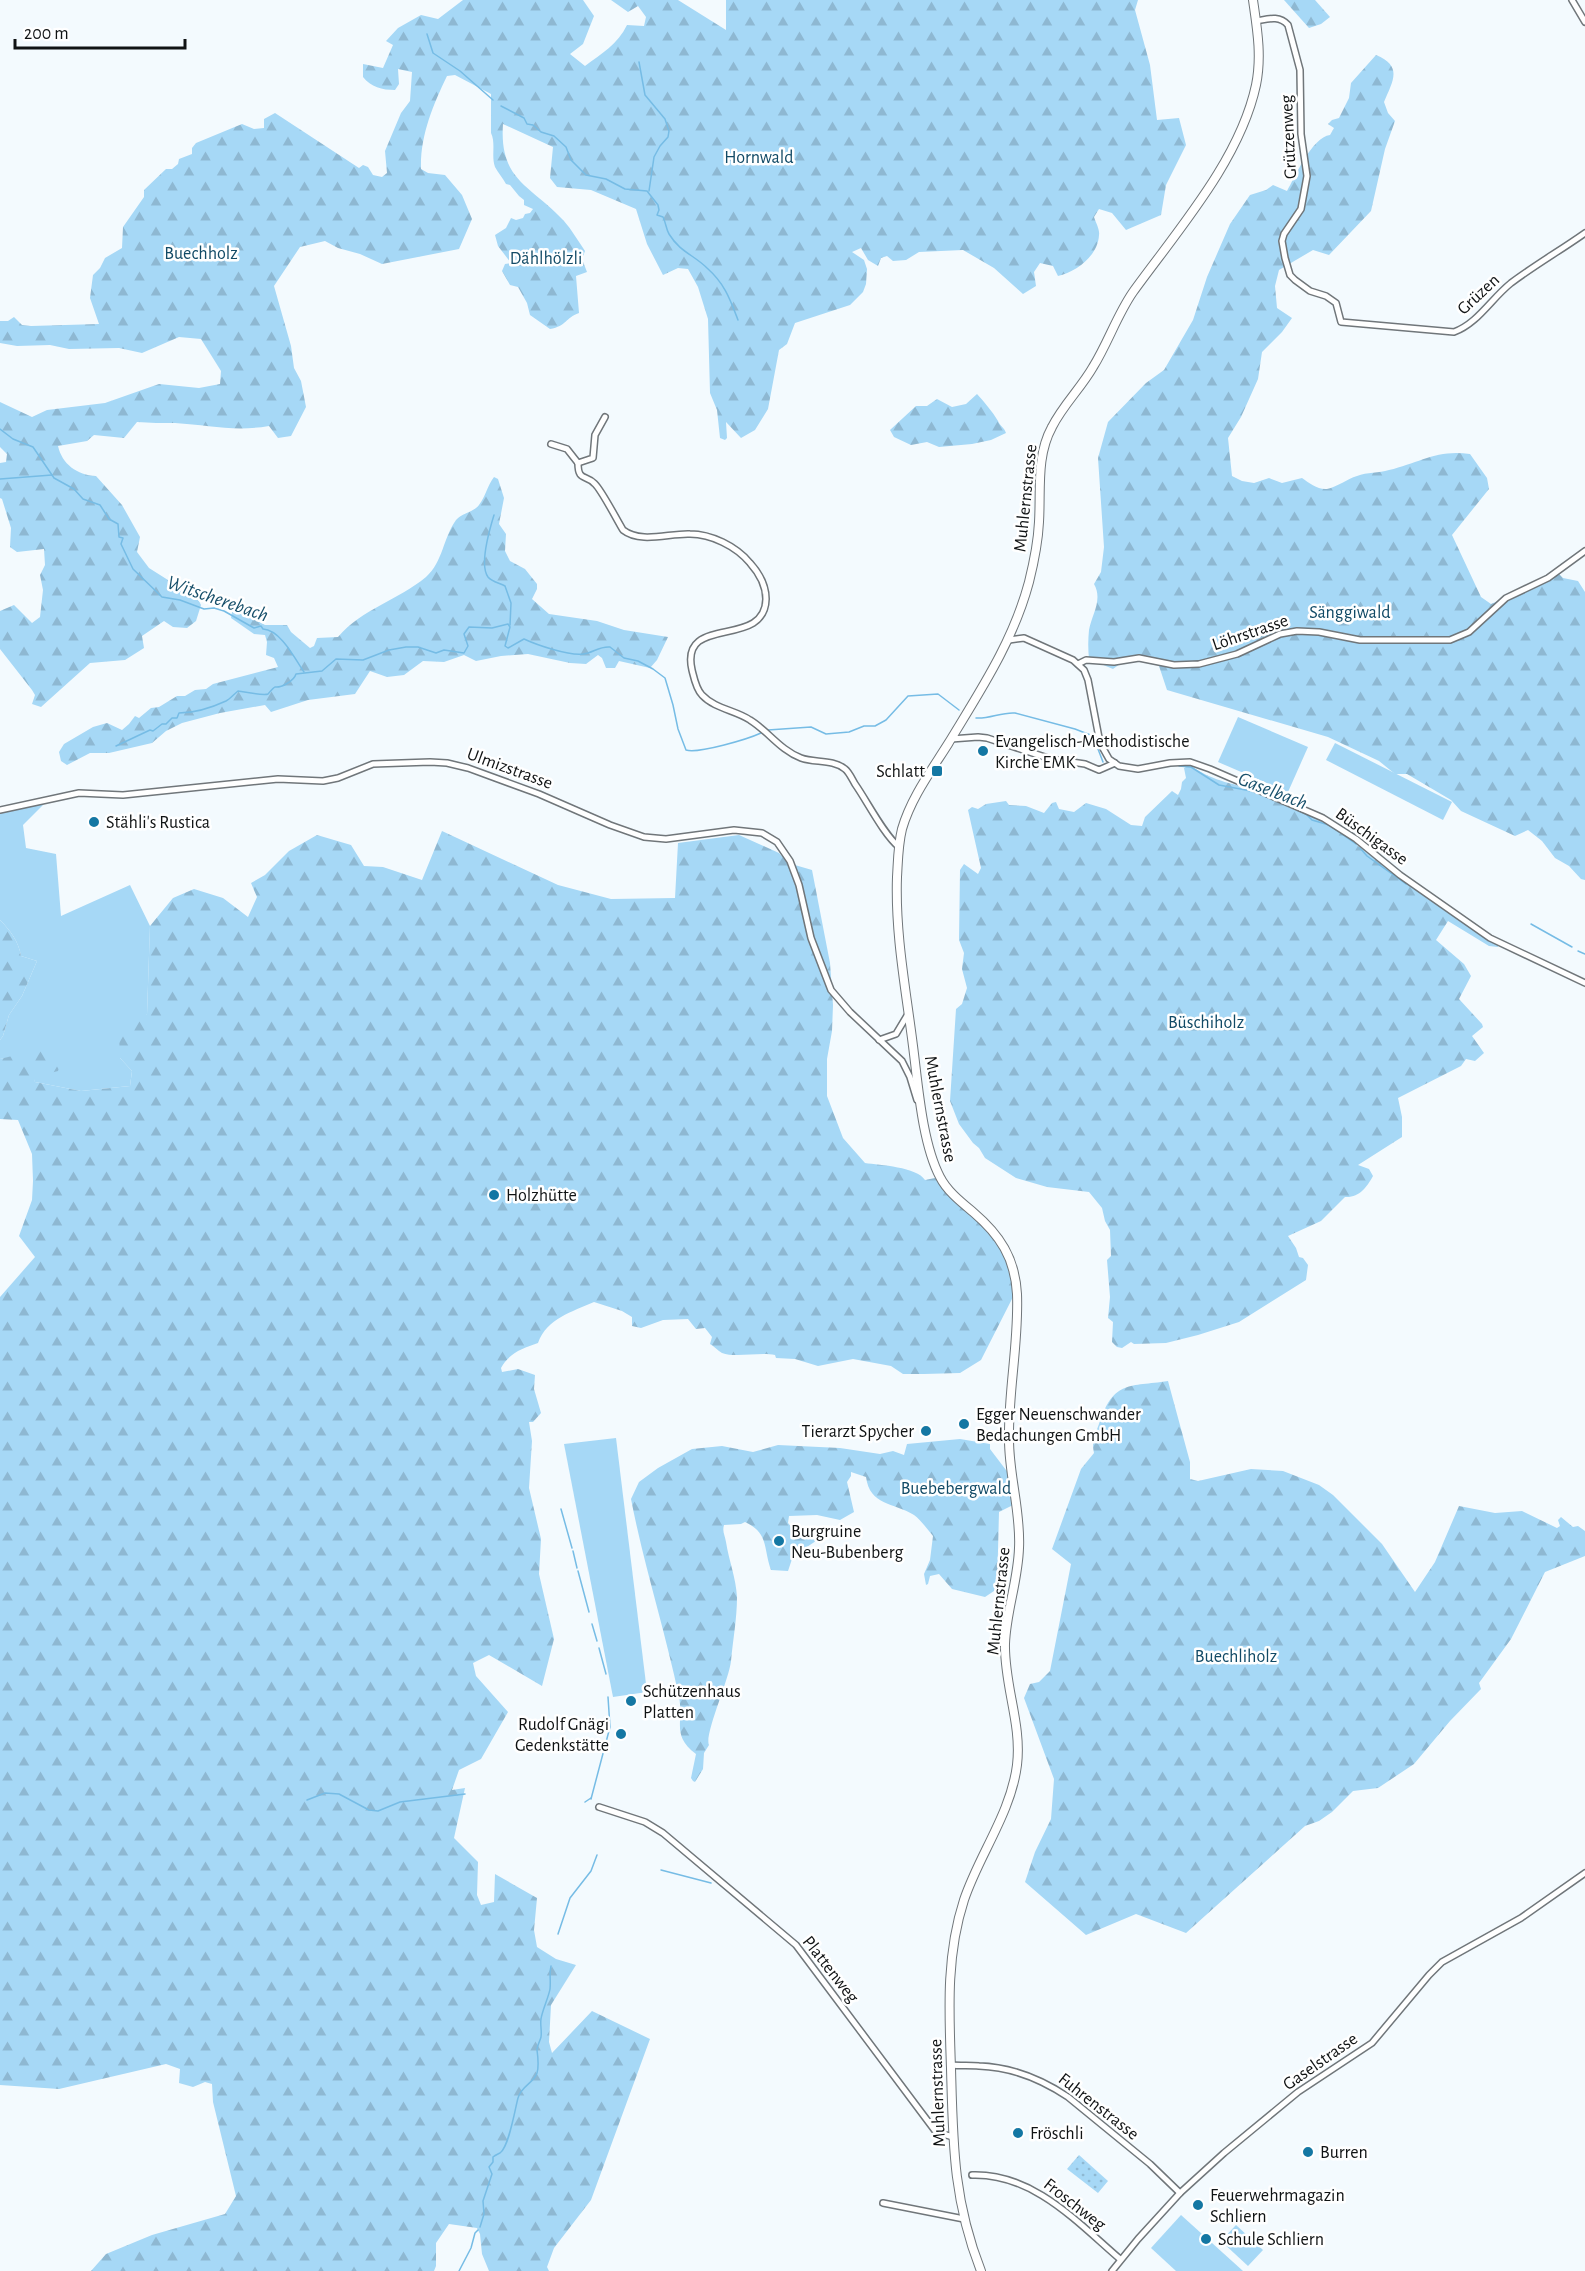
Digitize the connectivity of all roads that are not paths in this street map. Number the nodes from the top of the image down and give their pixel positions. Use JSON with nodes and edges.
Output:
{"nodes":[{"id":1,"x":1253,"y":0,"type":"edge"},
{"id":2,"x":1572,"y":0,"type":"edge"},
{"id":3,"x":1256,"y":21,"type":"junction"},
{"id":4,"x":1585,"y":22,"type":"edge"},
{"id":5,"x":1585,"y":233,"type":"edge"},
{"id":6,"x":1341,"y":321,"type":"joint"},
{"id":7,"x":605,"y":417,"type":"dead end"},
{"id":8,"x":551,"y":444,"type":"dead end"},
{"id":9,"x":578,"y":464,"type":"junction"},
{"id":10,"x":1585,"y":551,"type":"edge"},
{"id":11,"x":1015,"y":624,"type":"junction"},
{"id":12,"x":1024,"y":638,"type":"junction"},
{"id":13,"x":1009,"y":640,"type":"junction"},
{"id":14,"x":1078,"y":664,"type":"junction"},
{"id":15,"x":951,"y":739,"type":"junction"},
{"id":16,"x":1115,"y":763,"type":"junction"},
{"id":17,"x":0,"y":810,"type":"edge"},
{"id":18,"x":898,"y":847,"type":"junction"},
{"id":19,"x":1585,"y":983,"type":"edge"},
{"id":20,"x":909,"y":1012,"type":"junction"},
{"id":21,"x":879,"y":1040,"type":"junction"},
{"id":22,"x":923,"y":1115,"type":"junction"},
{"id":23,"x":599,"y":1808,"type":"dead end"},
{"id":24,"x":1585,"y":1873,"type":"edge"},
{"id":25,"x":951,"y":2065,"type":"junction"},
{"id":26,"x":953,"y":2137,"type":"junction"},
{"id":27,"x":972,"y":2175,"type":"dead end"},
{"id":28,"x":1180,"y":2193,"type":"junction"},
{"id":29,"x":883,"y":2203,"type":"dead end"},
{"id":30,"x":963,"y":2219,"type":"junction"},
{"id":31,"x":1120,"y":2259,"type":"junction"},
{"id":32,"x":981,"y":2271,"type":"edge"},
{"id":33,"x":1112,"y":2271,"type":"edge"}],
"edges":[{"from":1,"to":3,"type":"street","name":"Muhlernstrasse"},
{"from":2,"to":4,"type":"street"},
{"from":3,"to":6,"type":"street","name":"Grützenweg"},
{"from":3,"to":11,"type":"street","name":"Muhlernstrasse"},
{"from":5,"to":6,"type":"street","name":"Grüzen"},
{"from":7,"to":9,"type":"street"},
{"from":8,"to":9,"type":"street"},
{"from":9,"to":18,"type":"street"},
{"from":10,"to":14,"type":"street","name":"Löhrstrasse"},
{"from":11,"to":12,"type":"street"},
{"from":11,"to":13,"type":"street","name":"Muhlernstrasse"},
{"from":12,"to":13,"type":"street"},
{"from":12,"to":14,"type":"street"},
{"from":13,"to":15,"type":"street","name":"Muhlernstrasse"},
{"from":14,"to":16,"type":"street"},
{"from":15,"to":16,"type":"street","name":"Büschigasse"},
{"from":15,"to":18,"type":"street","name":"Muhlernstrasse"},
{"from":16,"to":19,"type":"street","name":"Büschigasse"},
{"from":17,"to":21,"type":"street","name":"Ulmizstrasse"},
{"from":18,"to":20,"type":"street","name":"Muhlernstrasse"},
{"from":20,"to":21,"type":"street"},
{"from":20,"to":22,"type":"street","name":"Muhlernstrasse"},
{"from":21,"to":22,"type":"street","name":"Ulmizstrasse"},
{"from":22,"to":25,"type":"street","name":"Muhlernstrasse"},
{"from":23,"to":26,"type":"street","name":"Plattenweg"},
{"from":24,"to":28,"type":"street","name":"Gaselstrasse"},
{"from":25,"to":26,"type":"street","name":"Muhlernstrasse"},
{"from":25,"to":28,"type":"street","name":"Fuhrenstrasse"},
{"from":26,"to":30,"type":"street","name":"Muhlernstrasse"},
{"from":27,"to":31,"type":"street","name":"Froschweg"},
{"from":28,"to":31,"type":"street","name":"Gaselstrasse"},
{"from":29,"to":30,"type":"street"},
{"from":30,"to":32,"type":"street","name":"Muhlernstrasse"},
{"from":31,"to":33,"type":"street","name":"Gaselstrasse"}]}
